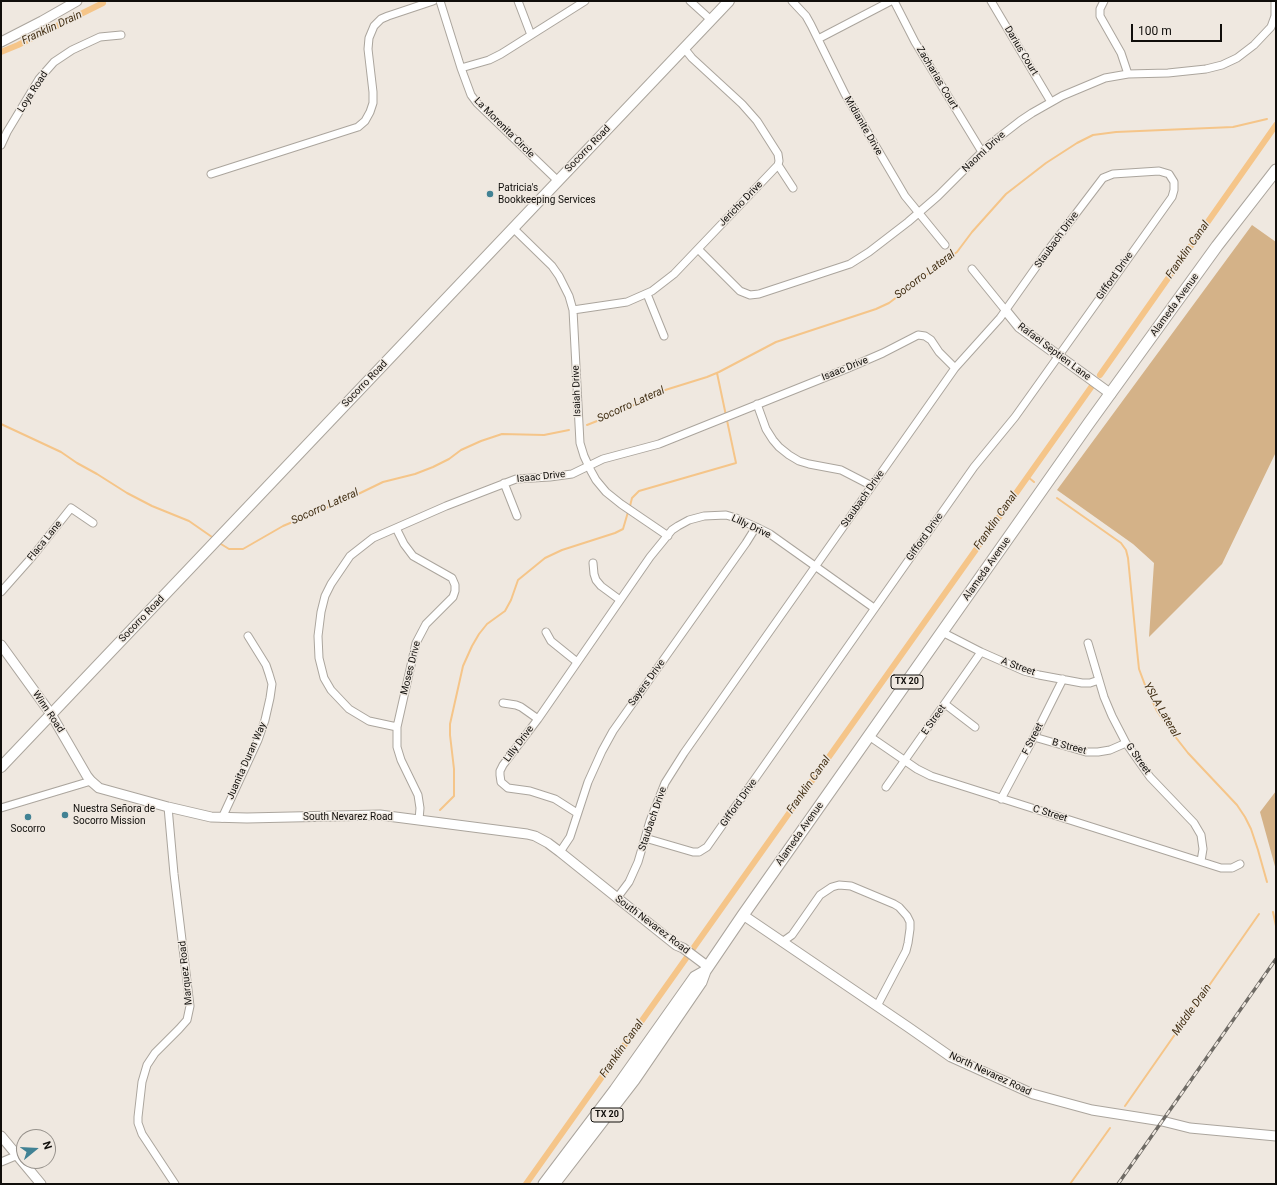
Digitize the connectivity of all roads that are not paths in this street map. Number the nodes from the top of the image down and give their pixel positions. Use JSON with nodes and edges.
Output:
{"nodes":[{"id":1,"x":76,"y":1,"type":"edge"},
{"id":2,"x":433,"y":1,"type":"edge"},
{"id":3,"x":440,"y":1,"type":"edge"},
{"id":4,"x":518,"y":1,"type":"edge"},
{"id":5,"x":586,"y":1,"type":"edge"},
{"id":6,"x":690,"y":1,"type":"edge"},
{"id":7,"x":729,"y":1,"type":"edge"},
{"id":8,"x":792,"y":1,"type":"edge"},
{"id":9,"x":893,"y":1,"type":"edge"},
{"id":10,"x":991,"y":1,"type":"edge"},
{"id":11,"x":1104,"y":1,"type":"edge"},
{"id":12,"x":1275,"y":1,"type":"edge"},
{"id":13,"x":1276,"y":9,"type":"edge"},
{"id":14,"x":711,"y":20,"type":"junction"},
{"id":15,"x":121,"y":35,"type":"dead end"},
{"id":16,"x":531,"y":35,"type":"junction"},
{"id":17,"x":818,"y":39,"type":"junction"},
{"id":18,"x":1,"y":42,"type":"edge"},
{"id":19,"x":684,"y":48,"type":"junction"},
{"id":20,"x":461,"y":68,"type":"junction"},
{"id":21,"x":1128,"y":74,"type":"junction"},
{"id":22,"x":1052,"y":102,"type":"junction"},
{"id":23,"x":1,"y":145,"type":"edge"},
{"id":24,"x":982,"y":152,"type":"junction"},
{"id":25,"x":778,"y":165,"type":"junction"},
{"id":26,"x":1276,"y":170,"type":"edge"},
{"id":27,"x":211,"y":174,"type":"dead end"},
{"id":28,"x":1171,"y":176,"type":"joint"},
{"id":29,"x":558,"y":181,"type":"junction"},
{"id":30,"x":793,"y":188,"type":"dead end"},
{"id":31,"x":919,"y":212,"type":"junction"},
{"id":32,"x":513,"y":228,"type":"junction"},
{"id":33,"x":945,"y":245,"type":"dead end"},
{"id":34,"x":698,"y":249,"type":"junction"},
{"id":35,"x":972,"y":269,"type":"dead end"},
{"id":36,"x":646,"y":294,"type":"junction"},
{"id":37,"x":573,"y":310,"type":"junction"},
{"id":38,"x":1006,"y":311,"type":"junction"},
{"id":39,"x":664,"y":336,"type":"dead end"},
{"id":40,"x":1059,"y":356,"type":"junction"},
{"id":41,"x":955,"y":368,"type":"junction"},
{"id":42,"x":1111,"y":394,"type":"junction"},
{"id":43,"x":757,"y":404,"type":"junction"},
{"id":44,"x":588,"y":466,"type":"junction"},
{"id":45,"x":504,"y":483,"type":"junction"},
{"id":46,"x":872,"y":486,"type":"junction"},
{"id":47,"x":517,"y":516,"type":"dead end"},
{"id":48,"x":93,"y":523,"type":"dead end"},
{"id":49,"x":756,"y":527,"type":"junction"},
{"id":50,"x":396,"y":528,"type":"junction"},
{"id":51,"x":668,"y":536,"type":"junction"},
{"id":52,"x":593,"y":563,"type":"dead end"},
{"id":53,"x":816,"y":566,"type":"junction"},
{"id":54,"x":1,"y":592,"type":"edge"},
{"id":55,"x":620,"y":600,"type":"junction"},
{"id":56,"x":874,"y":608,"type":"junction"},
{"id":57,"x":546,"y":632,"type":"dead end"},
{"id":58,"x":942,"y":632,"type":"junction"},
{"id":59,"x":248,"y":636,"type":"dead end"},
{"id":60,"x":1088,"y":643,"type":"dead end"},
{"id":61,"x":1,"y":645,"type":"edge"},
{"id":62,"x":981,"y":652,"type":"junction"},
{"id":63,"x":577,"y":662,"type":"junction"},
{"id":64,"x":1063,"y":679,"type":"junction"},
{"id":65,"x":1098,"y":680,"type":"junction"},
{"id":66,"x":503,"y":703,"type":"dead end"},
{"id":67,"x":945,"y":704,"type":"junction"},
{"id":68,"x":51,"y":714,"type":"junction"},
{"id":69,"x":538,"y":719,"type":"junction"},
{"id":70,"x":397,"y":727,"type":"junction"},
{"id":71,"x":975,"y":727,"type":"dead end"},
{"id":72,"x":869,"y":736,"type":"junction"},
{"id":73,"x":1034,"y":737,"type":"junction"},
{"id":74,"x":1126,"y":743,"type":"junction"},
{"id":75,"x":905,"y":761,"type":"junction"},
{"id":76,"x":1,"y":767,"type":"edge"},
{"id":77,"x":91,"y":781,"type":"junction"},
{"id":78,"x":886,"y":787,"type":"dead end"},
{"id":79,"x":1002,"y":799,"type":"junction"},
{"id":80,"x":168,"y":807,"type":"junction"},
{"id":81,"x":1,"y":808,"type":"edge"},
{"id":82,"x":577,"y":813,"type":"junction"},
{"id":83,"x":222,"y":818,"type":"junction"},
{"id":84,"x":419,"y":820,"type":"junction"},
{"id":85,"x":645,"y":838,"type":"junction"},
{"id":86,"x":560,"y":852,"type":"junction"},
{"id":87,"x":1201,"y":861,"type":"junction"},
{"id":88,"x":1240,"y":864,"type":"dead end"},
{"id":89,"x":617,"y":898,"type":"junction"},
{"id":90,"x":743,"y":915,"type":"junction"},
{"id":91,"x":782,"y":942,"type":"junction"},
{"id":92,"x":704,"y":967,"type":"junction"},
{"id":93,"x":877,"y":1006,"type":"junction"},
{"id":94,"x":1,"y":1136,"type":"edge"},
{"id":95,"x":1276,"y":1136,"type":"edge"},
{"id":96,"x":16,"y":1154,"type":"edge"},
{"id":97,"x":16,"y":1157,"type":"edge"},
{"id":98,"x":1,"y":1162,"type":"edge"},
{"id":99,"x":28,"y":1169,"type":"edge"},
{"id":100,"x":40,"y":1184,"type":"edge"},
{"id":101,"x":175,"y":1184,"type":"edge"},
{"id":102,"x":544,"y":1184,"type":"edge"},
{"id":103,"x":554,"y":1184,"type":"edge"}],
"edges":[{"from":1,"to":18,"type":"street"},
{"from":2,"to":27,"type":"street"},
{"from":3,"to":20,"type":"street","name":"La Morenita Circle"},
{"from":4,"to":16,"type":"street"},
{"from":5,"to":16,"type":"street"},
{"from":6,"to":14,"type":"street"},
{"from":7,"to":14,"type":"main road","name":"Socorro Road"},
{"from":8,"to":17,"type":"street","name":"Midianite Drive"},
{"from":9,"to":17,"type":"street"},
{"from":9,"to":24,"type":"street","name":"Zacharias Court"},
{"from":10,"to":22,"type":"street","name":"Darius Court"},
{"from":11,"to":21,"type":"street"},
{"from":12,"to":13,"type":"street","name":"Naomi Drive"},
{"from":13,"to":21,"type":"street","name":"Naomi Drive"},
{"from":14,"to":19,"type":"main road","name":"Socorro Road"},
{"from":15,"to":23,"type":"street","name":"Loya Road"},
{"from":16,"to":20,"type":"street"},
{"from":17,"to":31,"type":"street","name":"Midianite Drive"},
{"from":19,"to":25,"type":"street"},
{"from":19,"to":29,"type":"main road","name":"Socorro Road"},
{"from":20,"to":29,"type":"street","name":"La Morenita Circle"},
{"from":21,"to":22,"type":"street","name":"Naomi Drive"},
{"from":22,"to":24,"type":"street","name":"Naomi Drive"},
{"from":24,"to":31,"type":"street","name":"Naomi Drive"},
{"from":25,"to":30,"type":"street"},
{"from":25,"to":34,"type":"street","name":"Jericho Drive"},
{"from":26,"to":42,"type":"main road","name":"Alameda Avenue","number":"TX 20"},
{"from":28,"to":38,"type":"street","name":"Staubach Drive"},
{"from":28,"to":40,"type":"street","name":"Gifford Drive"},
{"from":29,"to":32,"type":"main road","name":"Socorro Road"},
{"from":31,"to":33,"type":"street","name":"Midianite Drive"},
{"from":31,"to":34,"type":"street","name":"Naomi Drive"},
{"from":32,"to":37,"type":"street","name":"Isaiah Drive"},
{"from":32,"to":68,"type":"main road","name":"Socorro Road"},
{"from":34,"to":36,"type":"street","name":"Jericho Drive"},
{"from":35,"to":38,"type":"street","name":"Rafael Septien Lane"},
{"from":36,"to":37,"type":"street","name":"Jericho Drive"},
{"from":36,"to":39,"type":"street"},
{"from":37,"to":44,"type":"street","name":"Isaiah Drive"},
{"from":38,"to":40,"type":"street","name":"Rafael Septien Lane"},
{"from":38,"to":41,"type":"street","name":"Staubach Drive"},
{"from":40,"to":42,"type":"street","name":"Rafael Septien Lane"},
{"from":40,"to":56,"type":"street","name":"Gifford Drive"},
{"from":41,"to":43,"type":"street","name":"Isaac Drive"},
{"from":41,"to":46,"type":"street","name":"Staubach Drive"},
{"from":42,"to":58,"type":"main road","name":"Alameda Avenue","number":"TX 20"},
{"from":43,"to":44,"type":"street","name":"Isaac Drive"},
{"from":43,"to":46,"type":"street"},
{"from":44,"to":45,"type":"street","name":"Isaac Drive"},
{"from":44,"to":51,"type":"street","name":"Isaiah Drive"},
{"from":45,"to":47,"type":"street"},
{"from":45,"to":50,"type":"street","name":"Isaac Drive"},
{"from":46,"to":53,"type":"street","name":"Staubach Drive"},
{"from":48,"to":54,"type":"street","name":"Flaca Lane"},
{"from":49,"to":51,"type":"street","name":"Lilly Drive"},
{"from":49,"to":53,"type":"street","name":"Lilly Drive"},
{"from":49,"to":82,"type":"street","name":"Sayers Drive"},
{"from":50,"to":70,"type":"street","name":"Moses Drive"},
{"from":50,"to":70,"type":"street","name":"Isaac Drive"},
{"from":51,"to":55,"type":"street","name":"Lilly Drive"},
{"from":52,"to":55,"type":"street"},
{"from":53,"to":56,"type":"street","name":"Lilly Drive"},
{"from":53,"to":85,"type":"street","name":"Staubach Drive"},
{"from":55,"to":63,"type":"street","name":"Lilly Drive"},
{"from":56,"to":85,"type":"street","name":"Gifford Drive"},
{"from":57,"to":63,"type":"street"},
{"from":58,"to":62,"type":"street","name":"A Street"},
{"from":58,"to":72,"type":"main road","name":"Alameda Avenue","number":"TX 20"},
{"from":59,"to":83,"type":"street","name":"Juanita Duran Way"},
{"from":60,"to":65,"type":"street","name":"G Street"},
{"from":61,"to":68,"type":"street","name":"Winn Road"},
{"from":62,"to":64,"type":"street","name":"A Street"},
{"from":62,"to":67,"type":"street","name":"E Street"},
{"from":63,"to":69,"type":"street","name":"Lilly Drive"},
{"from":64,"to":65,"type":"street","name":"A Street"},
{"from":64,"to":73,"type":"street","name":"F Street"},
{"from":65,"to":74,"type":"street","name":"G Street"},
{"from":66,"to":69,"type":"street","name":"Lilly Drive"},
{"from":67,"to":71,"type":"street"},
{"from":67,"to":75,"type":"street","name":"E Street"},
{"from":68,"to":76,"type":"main road","name":"Socorro Road"},
{"from":68,"to":77,"type":"street","name":"Winn Road"},
{"from":69,"to":82,"type":"street","name":"Lilly Drive"},
{"from":70,"to":84,"type":"street","name":"Moses Drive"},
{"from":72,"to":75,"type":"street","name":"C Street"},
{"from":72,"to":90,"type":"main road","name":"Alameda Avenue","number":"TX 20"},
{"from":73,"to":74,"type":"street","name":"B Street"},
{"from":73,"to":79,"type":"street","name":"F Street"},
{"from":74,"to":87,"type":"street","name":"G Street"},
{"from":75,"to":78,"type":"street","name":"E Street"},
{"from":75,"to":79,"type":"street","name":"C Street"},
{"from":77,"to":80,"type":"street","name":"South Nevarez Road"},
{"from":77,"to":81,"type":"street"},
{"from":79,"to":87,"type":"street","name":"C Street"},
{"from":80,"to":83,"type":"street","name":"South Nevarez Road"},
{"from":80,"to":101,"type":"street","name":"Marquez Road"},
{"from":82,"to":86,"type":"street","name":"Sayers Drive"},
{"from":83,"to":84,"type":"street","name":"South Nevarez Road"},
{"from":84,"to":86,"type":"street","name":"South Nevarez Road"},
{"from":85,"to":89,"type":"street","name":"Staubach Drive"},
{"from":86,"to":89,"type":"street","name":"South Nevarez Road"},
{"from":87,"to":88,"type":"street","name":"C Street"},
{"from":89,"to":92,"type":"street","name":"South Nevarez Road"},
{"from":90,"to":91,"type":"street","name":"North Nevarez Road"},
{"from":90,"to":92,"type":"main road","name":"Alameda Avenue","number":"TX 20"},
{"from":91,"to":93,"type":"street","name":"North Nevarez Road"},
{"from":91,"to":93,"type":"street"},
{"from":92,"to":102,"type":"main road","name":"Alameda Avenue","number":"TX 20"},
{"from":92,"to":103,"type":"main road","name":"Alameda Avenue","number":"TX 20"},
{"from":93,"to":95,"type":"street","name":"North Nevarez Road"},
{"from":94,"to":96,"type":"street"},
{"from":97,"to":98,"type":"street"},
{"from":99,"to":100,"type":"street"}]}
